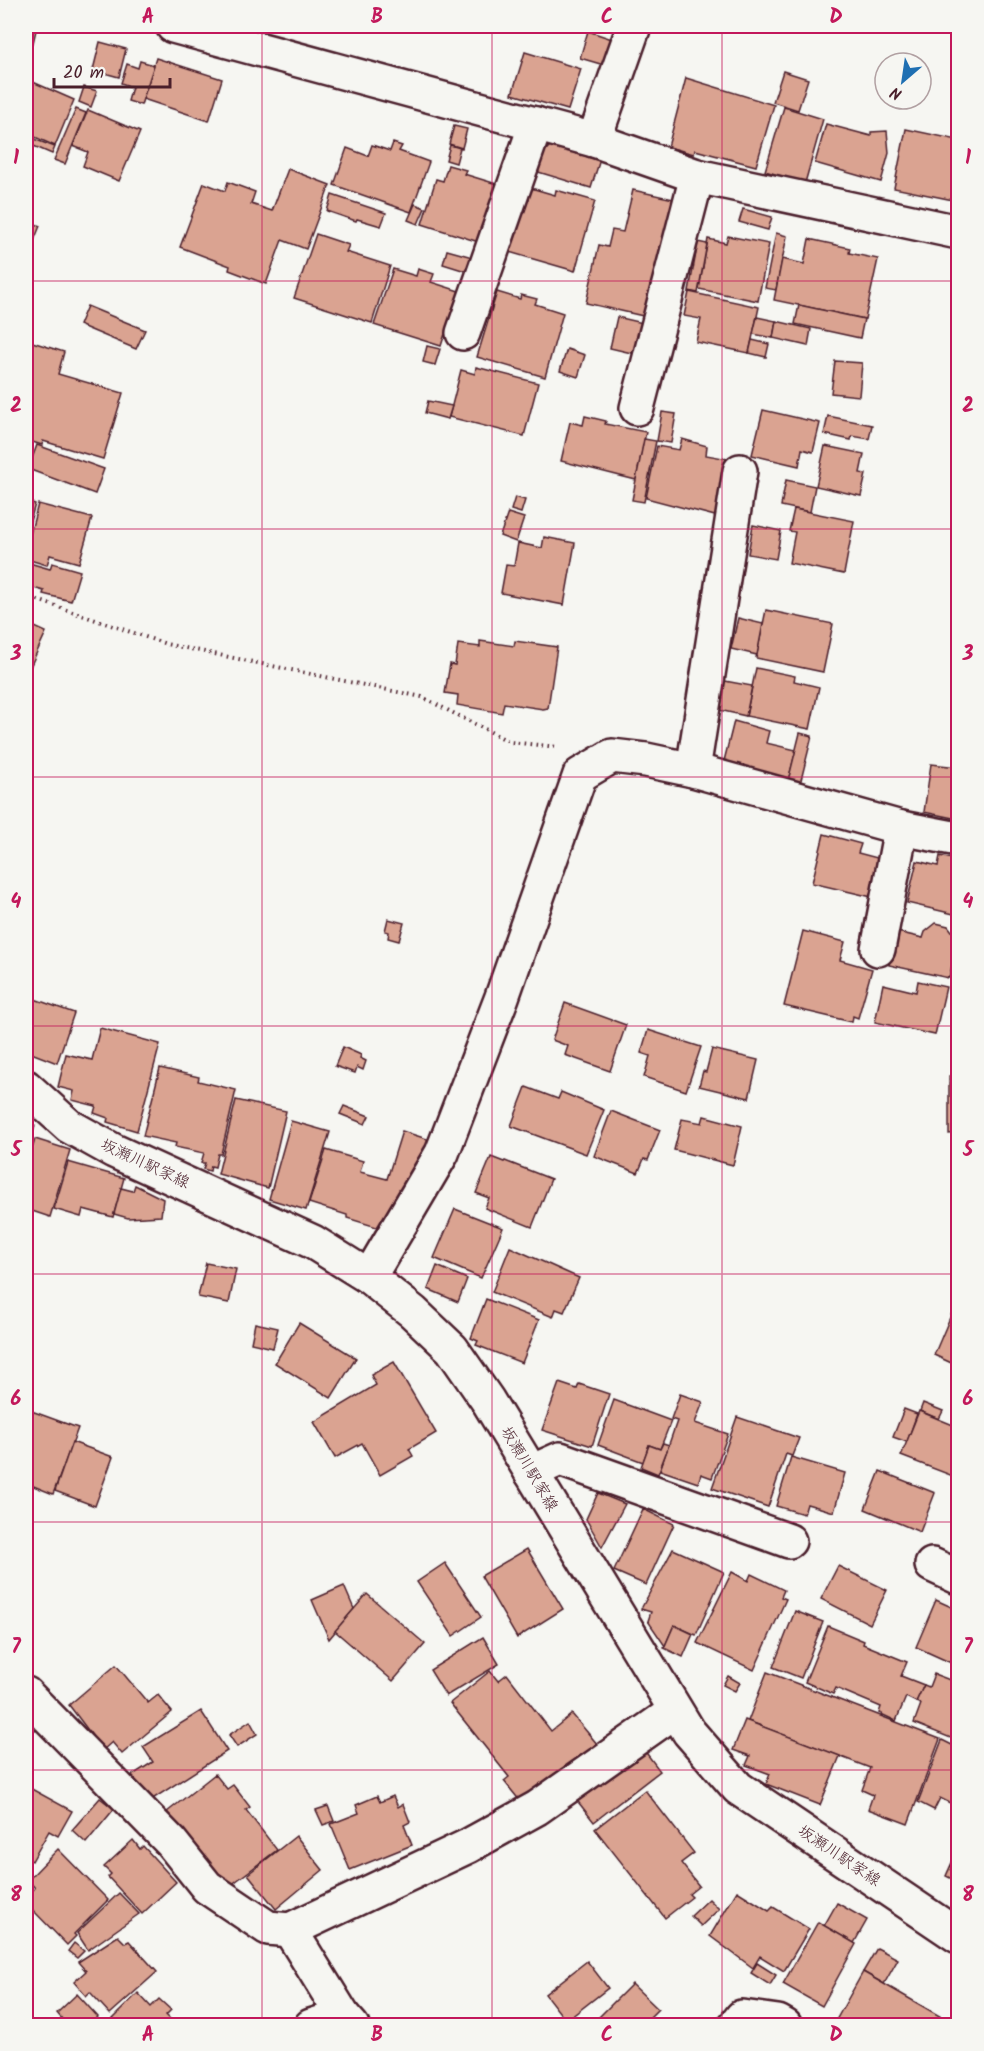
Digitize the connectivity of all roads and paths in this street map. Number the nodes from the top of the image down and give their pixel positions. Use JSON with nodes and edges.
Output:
{"nodes":[{"id":1,"x":173,"y":26,"type":"edge"},
{"id":2,"x":634,"y":26,"type":"edge"},
{"id":3,"x":536,"y":124,"type":"junction"},
{"id":4,"x":594,"y":140,"type":"junction"},
{"id":5,"x":697,"y":176,"type":"junction"},
{"id":6,"x":958,"y":232,"type":"edge"},
{"id":7,"x":463,"y":333,"type":"dead end"},
{"id":8,"x":637,"y":408,"type":"dead end"},
{"id":9,"x":740,"y":471,"type":"dead end"},
{"id":10,"x":26,"y":596,"type":"edge"},
{"id":11,"x":601,"y":763,"type":"junction"},
{"id":12,"x":693,"y":770,"type":"junction"},
{"id":13,"x":902,"y":828,"type":"junction"},
{"id":14,"x":958,"y":838,"type":"edge"},
{"id":15,"x":878,"y":949,"type":"dead end"},
{"id":16,"x":26,"y":1086,"type":"edge"},
{"id":17,"x":369,"y":1277,"type":"junction"},
{"id":18,"x":531,"y":1472,"type":"junction"},
{"id":19,"x":789,"y":1541,"type":"dead end"},
{"id":20,"x":26,"y":1694,"type":"edge"},
{"id":21,"x":675,"y":1711,"type":"junction"},
{"id":22,"x":290,"y":1930,"type":"junction"},
{"id":23,"x":958,"y":1936,"type":"edge"},
{"id":24,"x":348,"y":2021,"type":"edge"},
{"id":25,"x":311,"y":2025,"type":"edge"},
{"id":26,"x":735,"y":2025,"type":"edge"},
{"id":27,"x":785,"y":2025,"type":"edge"}],
"edges":[{"from":1,"to":3,"type":"street"},
{"from":2,"to":4,"type":"street"},
{"from":3,"to":4,"type":"street"},
{"from":3,"to":7,"type":"street"},
{"from":4,"to":5,"type":"street"},
{"from":5,"to":6,"type":"street"},
{"from":5,"to":8,"type":"street"},
{"from":9,"to":12,"type":"street"},
{"from":10,"to":11,"type":"path"},
{"from":11,"to":12,"type":"street"},
{"from":11,"to":17,"type":"street"},
{"from":12,"to":13,"type":"street"},
{"from":13,"to":14,"type":"street"},
{"from":13,"to":15,"type":"street"},
{"from":16,"to":17,"type":"street","name":"坂瀬川駅家線"},
{"from":17,"to":18,"type":"street","name":"坂瀬川駅家線"},
{"from":18,"to":19,"type":"street"},
{"from":18,"to":21,"type":"street","name":"坂瀬川駅家線"},
{"from":20,"to":22,"type":"street"},
{"from":21,"to":22,"type":"street"},
{"from":21,"to":23,"type":"street","name":"坂瀬川駅家線"},
{"from":22,"to":24,"type":"street"},
{"from":24,"to":25,"type":"street"},
{"from":26,"to":27,"type":"street"}]}
